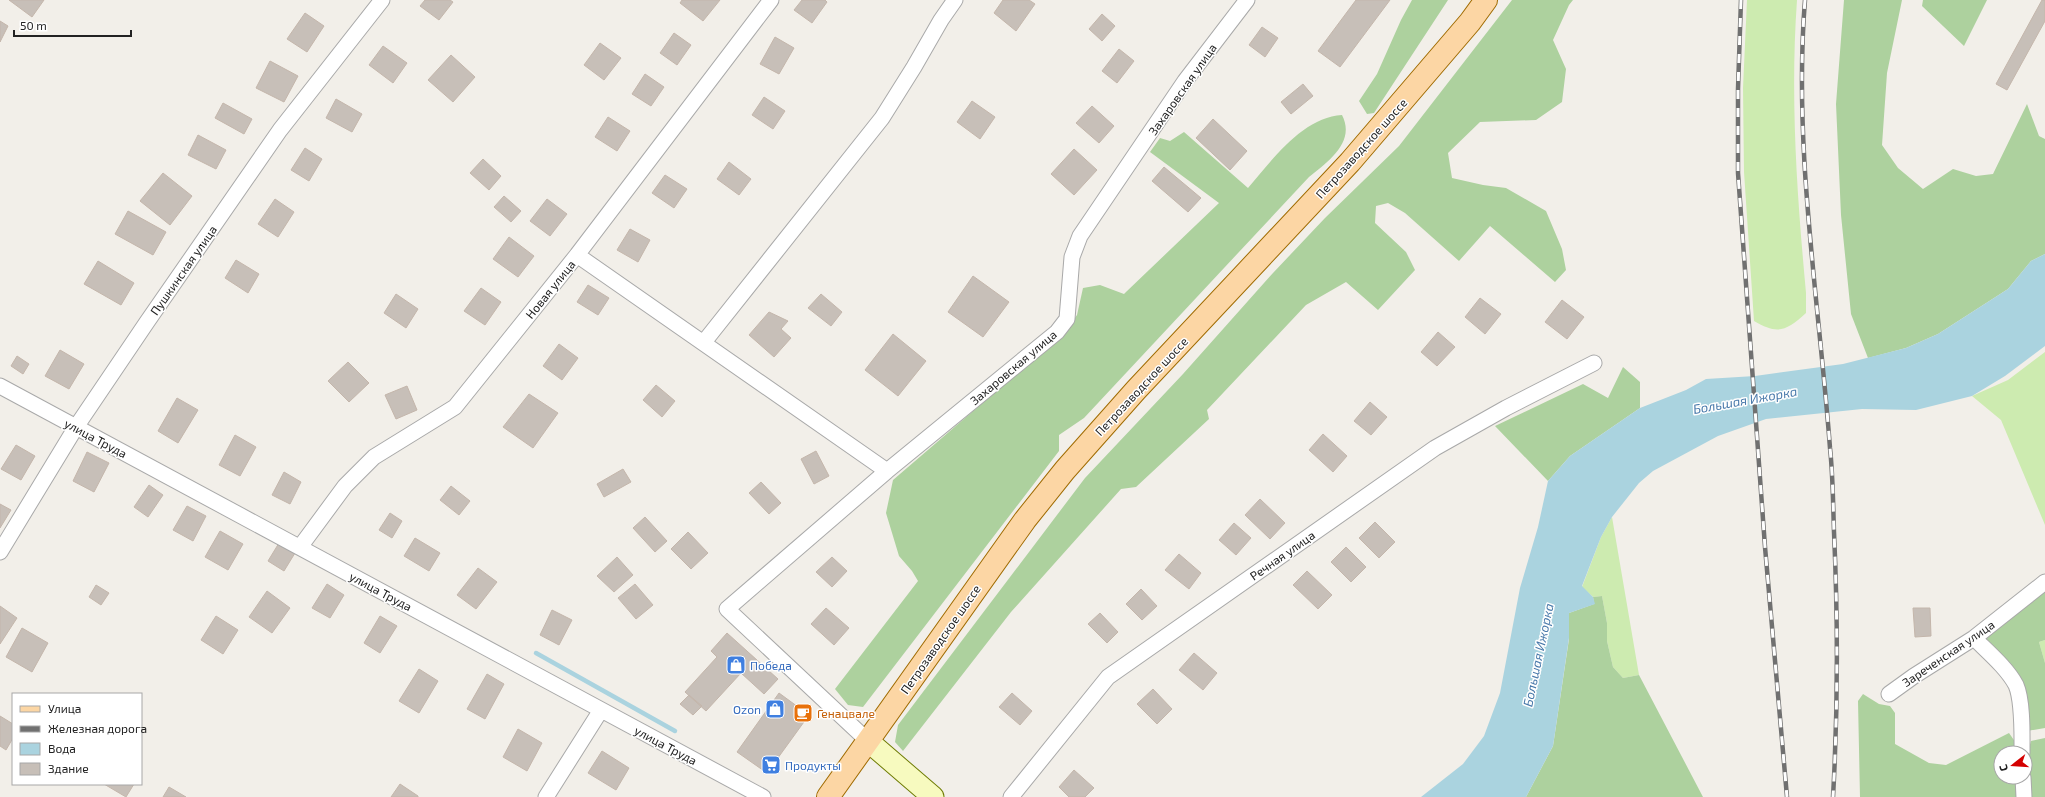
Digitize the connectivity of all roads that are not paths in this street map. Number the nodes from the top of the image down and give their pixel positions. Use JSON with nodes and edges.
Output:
{"nodes":[{"id":1,"x":382,"y":0,"type":"edge"},
{"id":2,"x":771,"y":0,"type":"edge"},
{"id":3,"x":955,"y":0,"type":"edge"},
{"id":4,"x":1247,"y":0,"type":"edge"},
{"id":5,"x":1486,"y":0,"type":"edge"},
{"id":6,"x":577,"y":255,"type":"junction"},
{"id":7,"x":704,"y":342,"type":"junction"},
{"id":8,"x":1594,"y":363,"type":"dead end"},
{"id":9,"x":0,"y":386,"type":"edge"},
{"id":10,"x":76,"y":427,"type":"junction"},
{"id":11,"x":887,"y":471,"type":"junction"},
{"id":12,"x":300,"y":548,"type":"junction"},
{"id":13,"x":0,"y":552,"type":"edge"},
{"id":14,"x":2045,"y":582,"type":"edge"},
{"id":15,"x":1974,"y":638,"type":"junction"},
{"id":16,"x":1889,"y":694,"type":"dead end"},
{"id":17,"x":601,"y":710,"type":"junction"},
{"id":18,"x":868,"y":741,"type":"junction"},
{"id":19,"x":2022,"y":745,"type":"edge"},
{"id":20,"x":2023,"y":785,"type":"edge"},
{"id":21,"x":546,"y":797,"type":"edge"},
{"id":22,"x":763,"y":797,"type":"edge"},
{"id":23,"x":828,"y":797,"type":"edge"},
{"id":24,"x":934,"y":797,"type":"edge"},
{"id":25,"x":1011,"y":797,"type":"edge"},
{"id":26,"x":2024,"y":797,"type":"edge"}],
"edges":[{"from":1,"to":10,"type":"street","name":"Пушкинская улица"},
{"from":2,"to":6,"type":"street","name":"Новая улица"},
{"from":3,"to":7,"type":"street"},
{"from":4,"to":11,"type":"street","name":"Захаровская улица"},
{"from":5,"to":18,"type":"main road","name":"Петрозаводское шоссе"},
{"from":6,"to":7,"type":"street"},
{"from":6,"to":12,"type":"street","name":"Новая улица"},
{"from":7,"to":11,"type":"street"},
{"from":8,"to":25,"type":"street","name":"Речная улица"},
{"from":9,"to":10,"type":"street","name":"улица Труда"},
{"from":10,"to":12,"type":"street","name":"улица Труда"},
{"from":10,"to":13,"type":"street","name":"Пушкинская улица"},
{"from":11,"to":18,"type":"street","name":"Захаровская улица"},
{"from":12,"to":17,"type":"street","name":"улица Труда"},
{"from":14,"to":15,"type":"street","name":"Зареченская улица"},
{"from":15,"to":16,"type":"street","name":"Зареченская улица"},
{"from":15,"to":19,"type":"street"},
{"from":17,"to":21,"type":"street"},
{"from":17,"to":22,"type":"street","name":"улица Труда"},
{"from":18,"to":23,"type":"main road","name":"Петрозаводское шоссе"},
{"from":18,"to":24,"type":"main road"},
{"from":20,"to":26,"type":"street"}]}
